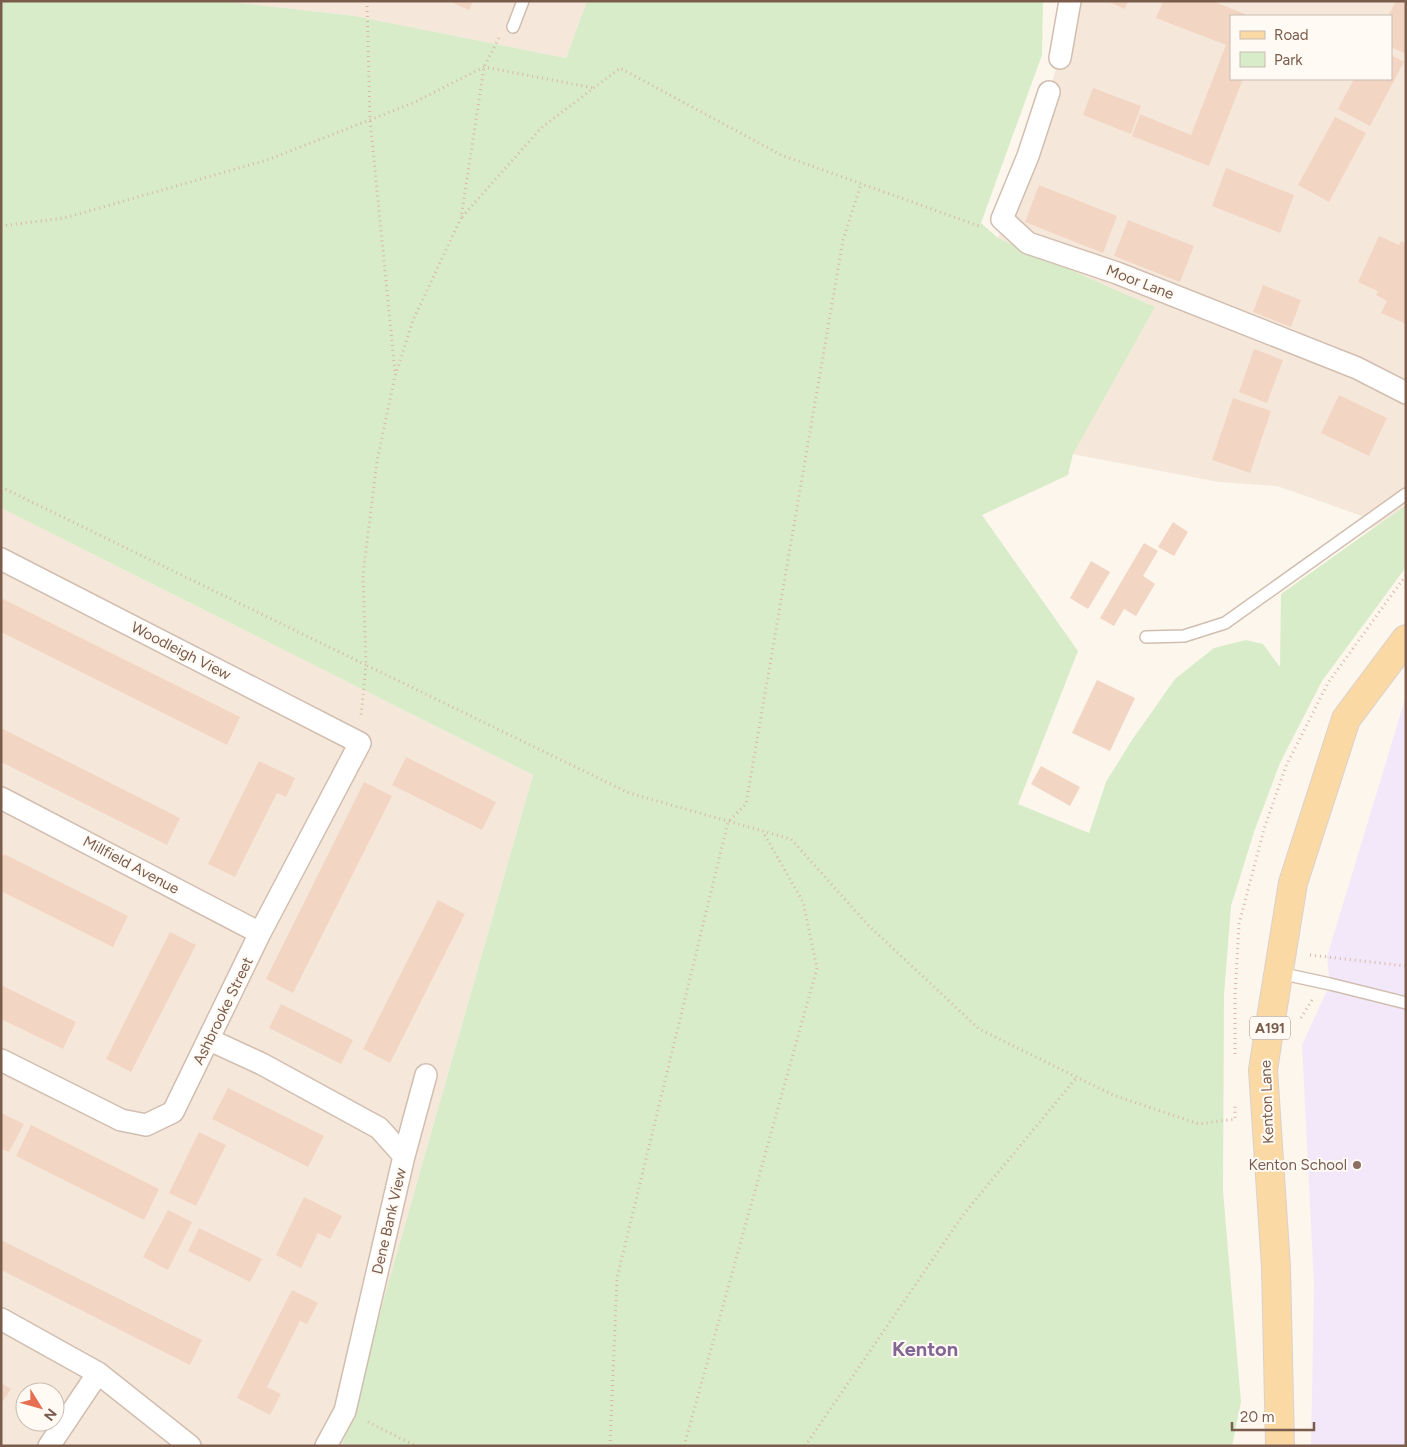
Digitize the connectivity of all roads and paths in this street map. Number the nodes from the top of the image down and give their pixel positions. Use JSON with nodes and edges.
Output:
{"nodes":[{"id":1,"x":368,"y":1,"type":"edge"},
{"id":2,"x":524,"y":1,"type":"edge"},
{"id":3,"x":1070,"y":1,"type":"edge"},
{"id":4,"x":513,"y":27,"type":"joint"},
{"id":5,"x":1060,"y":58,"type":"dead end"},
{"id":6,"x":484,"y":67,"type":"junction"},
{"id":7,"x":594,"y":88,"type":"junction"},
{"id":8,"x":1049,"y":92,"type":"dead end"},
{"id":9,"x":370,"y":120,"type":"junction"},
{"id":10,"x":861,"y":184,"type":"junction"},
{"id":11,"x":461,"y":218,"type":"junction"},
{"id":12,"x":1002,"y":219,"type":"junction"},
{"id":13,"x":1,"y":226,"type":"edge"},
{"id":14,"x":395,"y":376,"type":"junction"},
{"id":15,"x":1406,"y":393,"type":"edge"},
{"id":16,"x":1,"y":487,"type":"edge"},
{"id":17,"x":1406,"y":494,"type":"edge"},
{"id":18,"x":1,"y":559,"type":"edge"},
{"id":19,"x":1146,"y":637,"type":"dead end"},
{"id":20,"x":1406,"y":639,"type":"edge"},
{"id":21,"x":366,"y":665,"type":"junction"},
{"id":22,"x":360,"y":743,"type":"junction"},
{"id":23,"x":1,"y":798,"type":"edge"},
{"id":24,"x":728,"y":822,"type":"junction"},
{"id":25,"x":762,"y":832,"type":"junction"},
{"id":26,"x":260,"y":933,"type":"junction"},
{"id":27,"x":1280,"y":963,"type":"junction"},
{"id":28,"x":1406,"y":966,"type":"edge"},
{"id":29,"x":1406,"y":1004,"type":"edge"},
{"id":30,"x":1235,"y":1031,"type":"dead end"},
{"id":31,"x":210,"y":1040,"type":"junction"},
{"id":32,"x":1,"y":1060,"type":"edge"},
{"id":33,"x":1235,"y":1060,"type":"dead end"},
{"id":34,"x":426,"y":1075,"type":"dead end"},
{"id":35,"x":1076,"y":1077,"type":"junction"},
{"id":36,"x":1235,"y":1098,"type":"dead end"},
{"id":37,"x":404,"y":1156,"type":"junction"},
{"id":38,"x":1,"y":1319,"type":"edge"},
{"id":39,"x":98,"y":1373,"type":"junction"},
{"id":40,"x":345,"y":1411,"type":"junction"},
{"id":41,"x":49,"y":1446,"type":"edge"},
{"id":42,"x":190,"y":1446,"type":"edge"},
{"id":43,"x":326,"y":1446,"type":"edge"},
{"id":44,"x":416,"y":1446,"type":"edge"},
{"id":45,"x":610,"y":1446,"type":"edge"},
{"id":46,"x":684,"y":1446,"type":"edge"},
{"id":47,"x":805,"y":1446,"type":"edge"},
{"id":48,"x":1280,"y":1446,"type":"edge"}],
"edges":[{"from":1,"to":9,"type":"path"},
{"from":2,"to":4,"type":"lane"},
{"from":3,"to":5,"type":"street"},
{"from":4,"to":6,"type":"path"},
{"from":6,"to":7,"type":"path"},
{"from":6,"to":9,"type":"path"},
{"from":6,"to":11,"type":"path"},
{"from":7,"to":10,"type":"path"},
{"from":7,"to":11,"type":"path"},
{"from":8,"to":12,"type":"street"},
{"from":9,"to":13,"type":"path"},
{"from":9,"to":14,"type":"path"},
{"from":10,"to":12,"type":"path"},
{"from":10,"to":24,"type":"path"},
{"from":11,"to":14,"type":"path"},
{"from":12,"to":15,"type":"street","name":"Moor Lane"},
{"from":14,"to":21,"type":"path"},
{"from":16,"to":21,"type":"path"},
{"from":17,"to":19,"type":"lane"},
{"from":18,"to":22,"type":"street","name":"Woodleigh View"},
{"from":20,"to":27,"type":"main road","name":"Kenton Lane","number":"A191"},
{"from":21,"to":22,"type":"path"},
{"from":21,"to":24,"type":"path"},
{"from":22,"to":26,"type":"street","name":"Ashbrooke Street"},
{"from":23,"to":26,"type":"street","name":"Millfield Avenue"},
{"from":24,"to":25,"type":"path"},
{"from":24,"to":45,"type":"path"},
{"from":25,"to":35,"type":"path"},
{"from":25,"to":46,"type":"path"},
{"from":26,"to":31,"type":"street","name":"Ashbrooke Street"},
{"from":27,"to":28,"type":"path"},
{"from":27,"to":29,"type":"lane"},
{"from":27,"to":48,"type":"main road","name":"Kenton Lane","number":"A191"},
{"from":30,"to":33,"type":"path"},
{"from":31,"to":32,"type":"street","name":"Ashbrooke Street"},
{"from":31,"to":37,"type":"street","name":"Dene Bank View"},
{"from":34,"to":37,"type":"street"},
{"from":35,"to":36,"type":"path"},
{"from":35,"to":47,"type":"path"},
{"from":37,"to":40,"type":"street","name":"Dene Bank View"},
{"from":38,"to":39,"type":"street"},
{"from":39,"to":41,"type":"street"},
{"from":39,"to":42,"type":"street"},
{"from":40,"to":43,"type":"street","name":"Dene Bank View"},
{"from":40,"to":44,"type":"path"}]}
